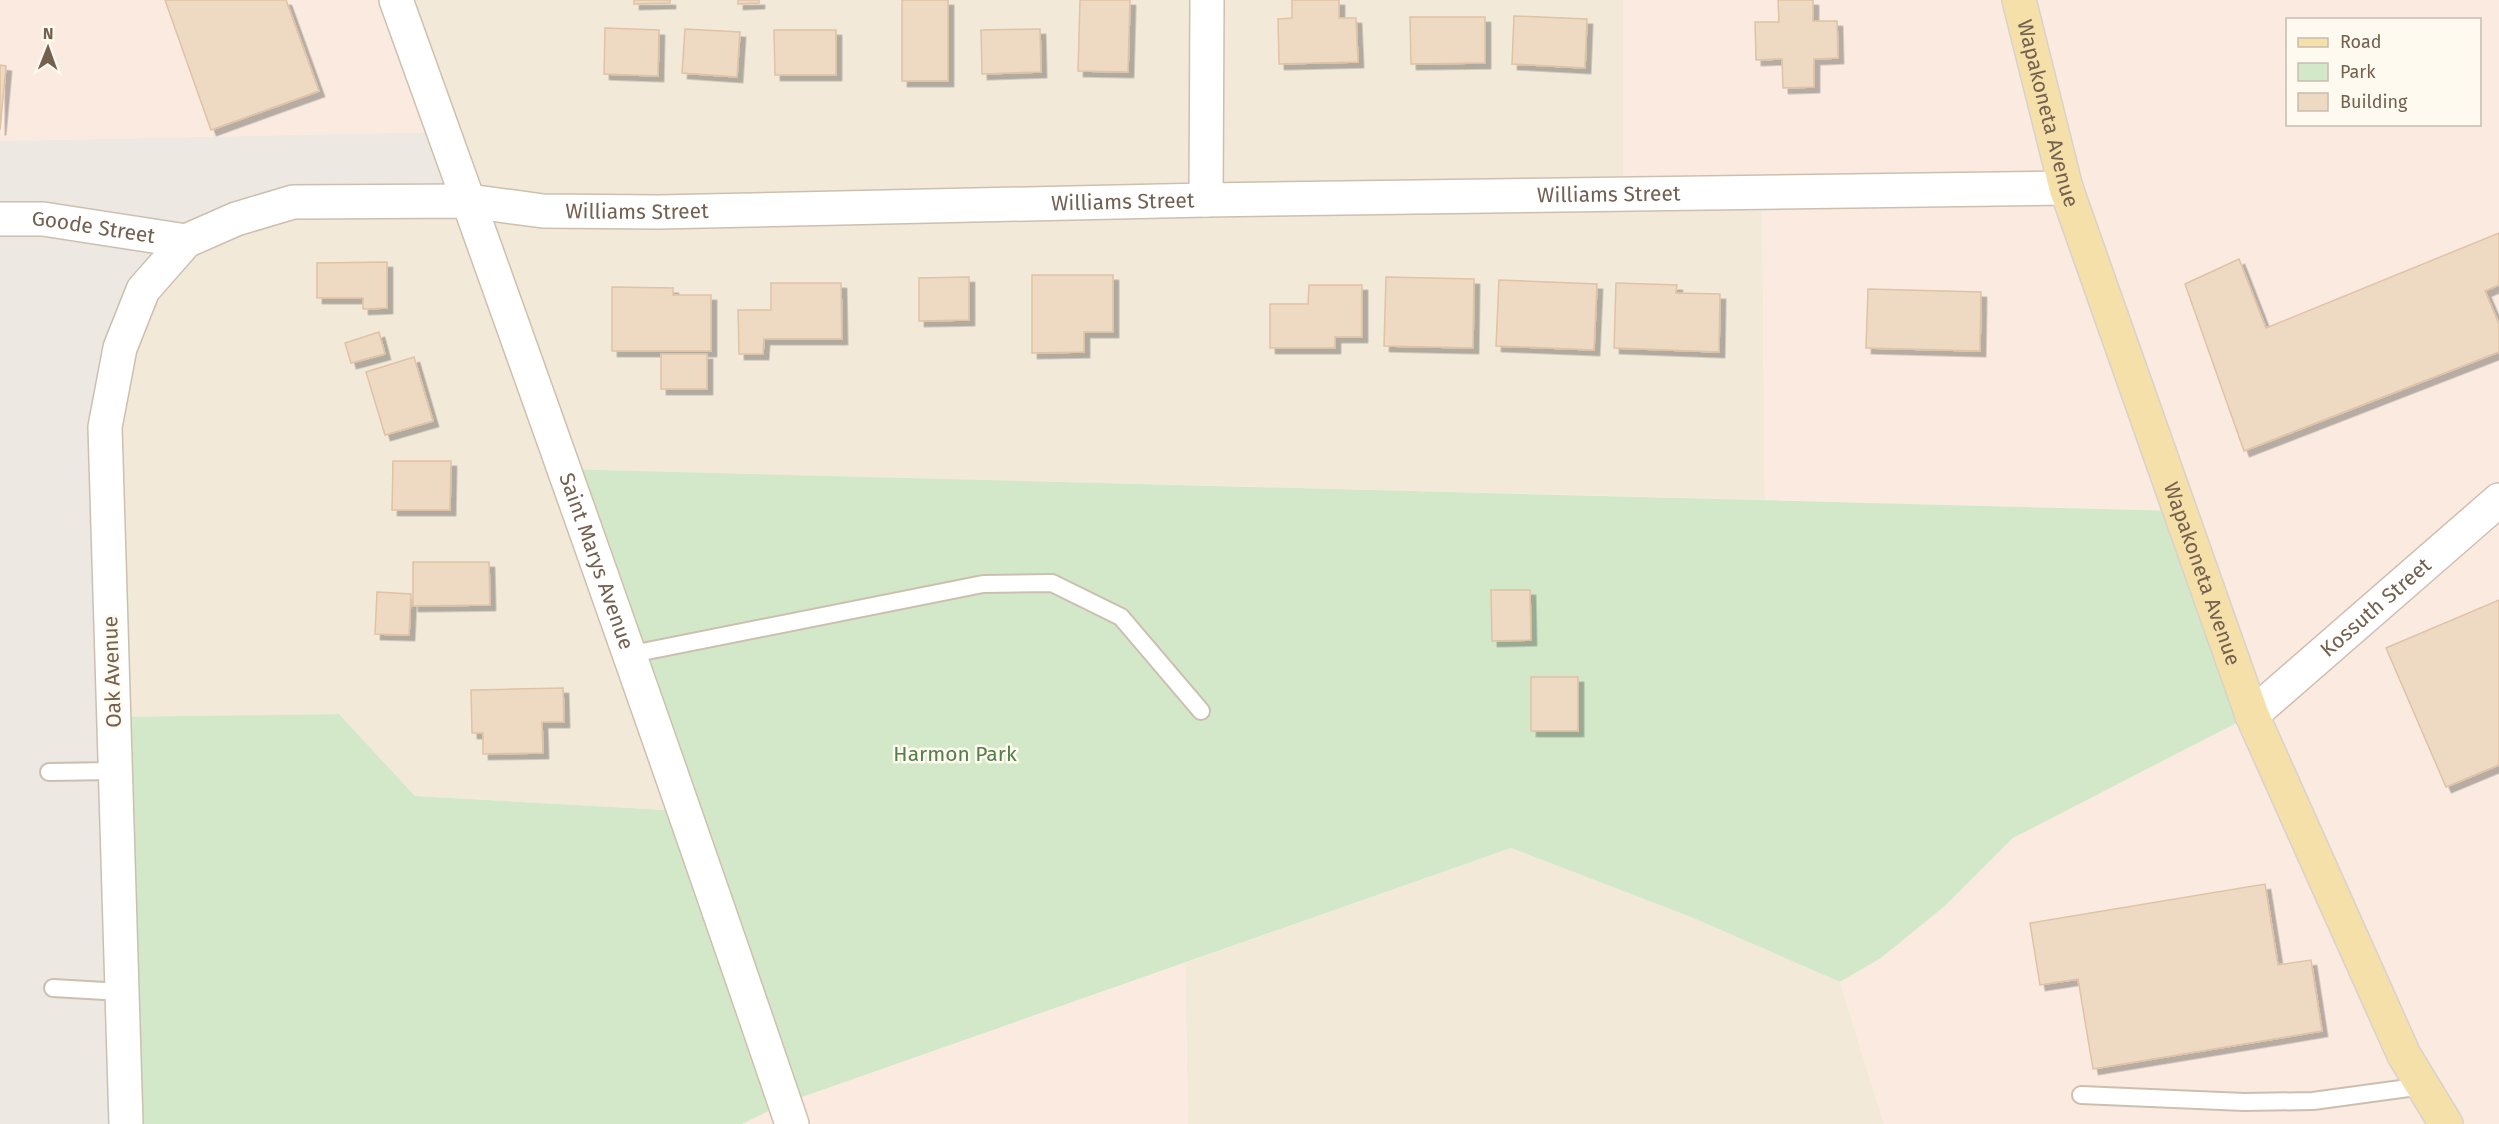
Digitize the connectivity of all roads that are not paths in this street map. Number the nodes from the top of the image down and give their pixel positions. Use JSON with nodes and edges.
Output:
{"nodes":[{"id":1,"x":396,"y":0,"type":"edge"},
{"id":2,"x":1207,"y":0,"type":"edge"},
{"id":3,"x":2019,"y":0,"type":"edge"},
{"id":4,"x":2066,"y":189,"type":"junction"},
{"id":5,"x":1206,"y":200,"type":"junction"},
{"id":6,"x":469,"y":201,"type":"junction"},
{"id":7,"x":0,"y":219,"type":"edge"},
{"id":8,"x":186,"y":241,"type":"junction"},
{"id":9,"x":2499,"y":500,"type":"edge"},
{"id":10,"x":632,"y":654,"type":"junction"},
{"id":11,"x":1201,"y":711,"type":"dead end"},
{"id":12,"x":2252,"y":715,"type":"junction"},
{"id":13,"x":115,"y":771,"type":"junction"},
{"id":14,"x":49,"y":772,"type":"dead end"},
{"id":15,"x":53,"y":988,"type":"dead end"},
{"id":16,"x":122,"y":992,"type":"junction"},
{"id":17,"x":2423,"y":1086,"type":"junction"},
{"id":18,"x":2080,"y":1095,"type":"dead end"},
{"id":19,"x":126,"y":1124,"type":"edge"},
{"id":20,"x":792,"y":1124,"type":"edge"},
{"id":21,"x":2446,"y":1124,"type":"edge"}],
"edges":[{"from":1,"to":6,"type":"street","name":"Saint Marys Avenue"},
{"from":2,"to":5,"type":"street"},
{"from":3,"to":4,"type":"main road","name":"Wapakoneta Avenue"},
{"from":4,"to":5,"type":"street","name":"Williams Street"},
{"from":4,"to":12,"type":"main road","name":"Wapakoneta Avenue"},
{"from":5,"to":6,"type":"street","name":"Williams Street"},
{"from":6,"to":8,"type":"street","name":"Williams Street"},
{"from":6,"to":10,"type":"street","name":"Saint Marys Avenue"},
{"from":7,"to":8,"type":"street","name":"Goode Street"},
{"from":8,"to":13,"type":"street","name":"Oak Avenue"},
{"from":9,"to":12,"type":"street","name":"Kossuth Street"},
{"from":10,"to":11,"type":"lane"},
{"from":10,"to":20,"type":"street","name":"Saint Marys Avenue"},
{"from":12,"to":17,"type":"main road","name":"Wapakoneta Avenue"},
{"from":13,"to":14,"type":"lane"},
{"from":13,"to":16,"type":"street","name":"Oak Avenue"},
{"from":15,"to":16,"type":"lane"},
{"from":16,"to":19,"type":"street","name":"Oak Avenue"},
{"from":17,"to":18,"type":"lane"},
{"from":17,"to":21,"type":"main road","name":"Wapakoneta Avenue"}]}
